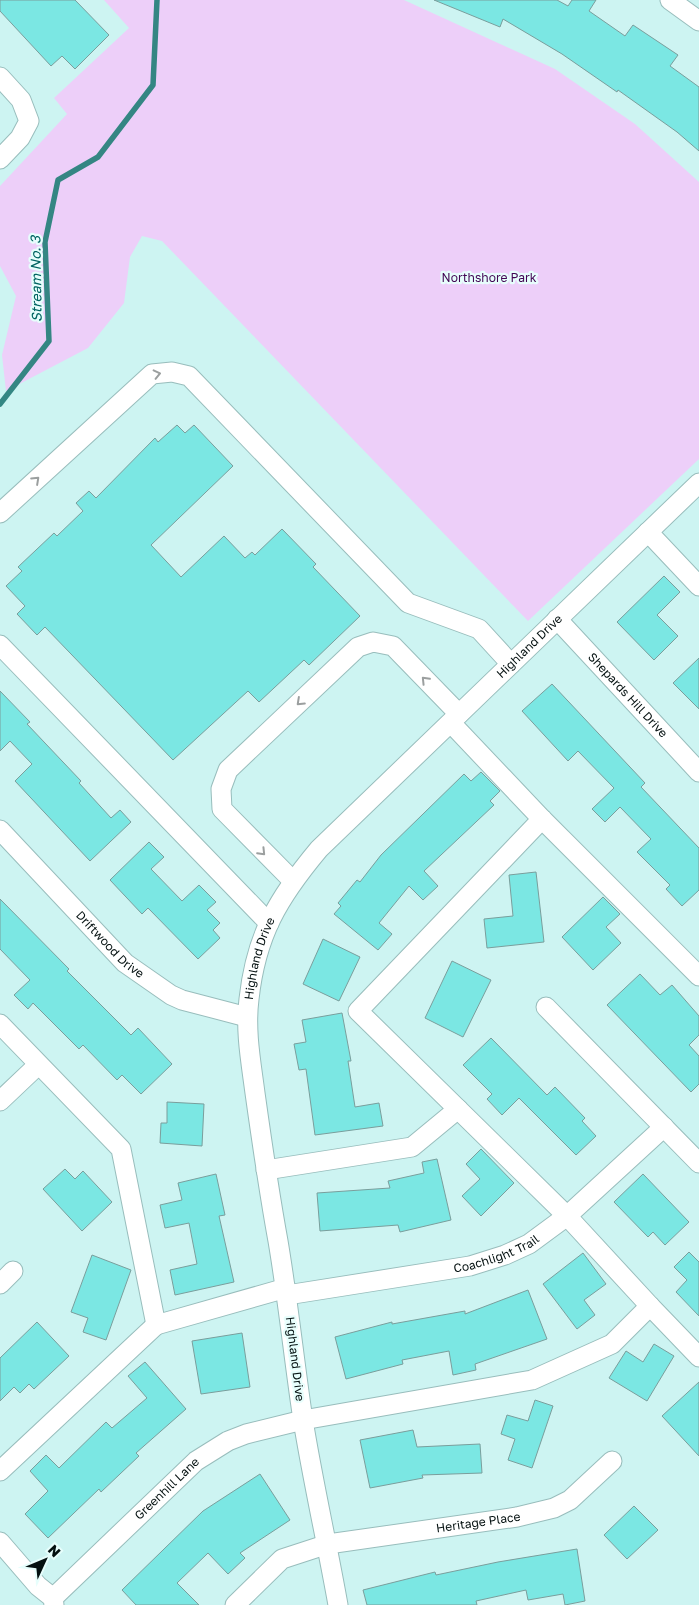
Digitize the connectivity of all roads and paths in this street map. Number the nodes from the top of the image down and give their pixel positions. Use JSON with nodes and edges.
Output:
{"nodes":[{"id":1,"x":670,"y":0,"type":"edge"},
{"id":2,"x":699,"y":22,"type":"edge"},
{"id":3,"x":0,"y":77,"type":"edge"},
{"id":4,"x":0,"y":159,"type":"edge"},
{"id":5,"x":699,"y":483,"type":"edge"},
{"id":6,"x":0,"y":513,"type":"edge"},
{"id":7,"x":648,"y":532,"type":"junction"},
{"id":8,"x":699,"y":586,"type":"edge"},
{"id":9,"x":557,"y":619,"type":"junction"},
{"id":10,"x":0,"y":645,"type":"edge"},
{"id":11,"x":511,"y":664,"type":"junction"},
{"id":12,"x":455,"y":719,"type":"junction"},
{"id":13,"x":699,"y":772,"type":"edge"},
{"id":14,"x":542,"y":819,"type":"junction"},
{"id":15,"x":0,"y":830,"type":"edge"},
{"id":16,"x":293,"y":881,"type":"junction"},
{"id":17,"x":269,"y":923,"type":"junction"},
{"id":18,"x":699,"y":976,"type":"edge"},
{"id":19,"x":546,"y":1007,"type":"dead end"},
{"id":20,"x":247,"y":1017,"type":"junction"},
{"id":21,"x":0,"y":1024,"type":"edge"},
{"id":22,"x":38,"y":1065,"type":"junction"},
{"id":23,"x":0,"y":1101,"type":"edge"},
{"id":24,"x":458,"y":1109,"type":"junction"},
{"id":25,"x":664,"y":1128,"type":"junction"},
{"id":26,"x":699,"y":1163,"type":"edge"},
{"id":27,"x":266,"y":1170,"type":"junction"},
{"id":28,"x":567,"y":1216,"type":"junction"},
{"id":29,"x":287,"y":1292,"type":"junction"},
{"id":30,"x":650,"y":1306,"type":"junction"},
{"id":31,"x":156,"y":1325,"type":"junction"},
{"id":32,"x":699,"y":1357,"type":"edge"},
{"id":33,"x":304,"y":1420,"type":"junction"},
{"id":34,"x":612,"y":1461,"type":"dead end"},
{"id":35,"x":0,"y":1471,"type":"edge"},
{"id":36,"x":0,"y":1542,"type":"edge"},
{"id":37,"x":328,"y":1544,"type":"junction"},
{"id":38,"x":53,"y":1601,"type":"edge"},
{"id":39,"x":235,"y":1605,"type":"edge"},
{"id":40,"x":338,"y":1605,"type":"edge"}],
"edges":[{"from":1,"to":2,"type":"street"},
{"from":3,"to":4,"type":"street"},
{"from":5,"to":7,"type":"street","name":"Highland Drive"},
{"from":6,"to":11,"type":"street","one_way":true},
{"from":7,"to":8,"type":"street"},
{"from":7,"to":9,"type":"street","name":"Highland Drive"},
{"from":9,"to":11,"type":"street","name":"Highland Drive"},
{"from":9,"to":13,"type":"street","name":"Shepards Hill Drive"},
{"from":10,"to":17,"type":"street"},
{"from":11,"to":12,"type":"street","name":"Highland Drive"},
{"from":12,"to":14,"type":"street"},
{"from":12,"to":16,"type":"street","name":"Highland Drive"},
{"from":12,"to":16,"type":"street","one_way":true},
{"from":14,"to":18,"type":"street"},
{"from":14,"to":24,"type":"street"},
{"from":15,"to":20,"type":"street","name":"Driftwood Drive"},
{"from":16,"to":17,"type":"street","name":"Highland Drive"},
{"from":17,"to":20,"type":"street","name":"Highland Drive"},
{"from":19,"to":25,"type":"street"},
{"from":20,"to":27,"type":"street","name":"Highland Drive"},
{"from":21,"to":22,"type":"street"},
{"from":22,"to":23,"type":"street"},
{"from":22,"to":31,"type":"street"},
{"from":24,"to":27,"type":"street"},
{"from":24,"to":28,"type":"street"},
{"from":25,"to":26,"type":"street"},
{"from":25,"to":28,"type":"street","name":"Coachlight Trail"},
{"from":27,"to":29,"type":"street","name":"Highland Drive"},
{"from":28,"to":29,"type":"street","name":"Coachlight Trail"},
{"from":28,"to":30,"type":"street"},
{"from":29,"to":31,"type":"street","name":"Coachlight Trail"},
{"from":29,"to":33,"type":"street","name":"Highland Drive"},
{"from":30,"to":32,"type":"street"},
{"from":30,"to":33,"type":"street","name":"Greenhill Lane"},
{"from":31,"to":35,"type":"street"},
{"from":33,"to":37,"type":"street","name":"Highland Drive"},
{"from":33,"to":38,"type":"street","name":"Greenhill Lane"},
{"from":34,"to":37,"type":"street","name":"Heritage Place"},
{"from":36,"to":38,"type":"street"},
{"from":37,"to":39,"type":"street","name":"Heritage Place"},
{"from":37,"to":40,"type":"street","name":"Highland Drive"}]}
